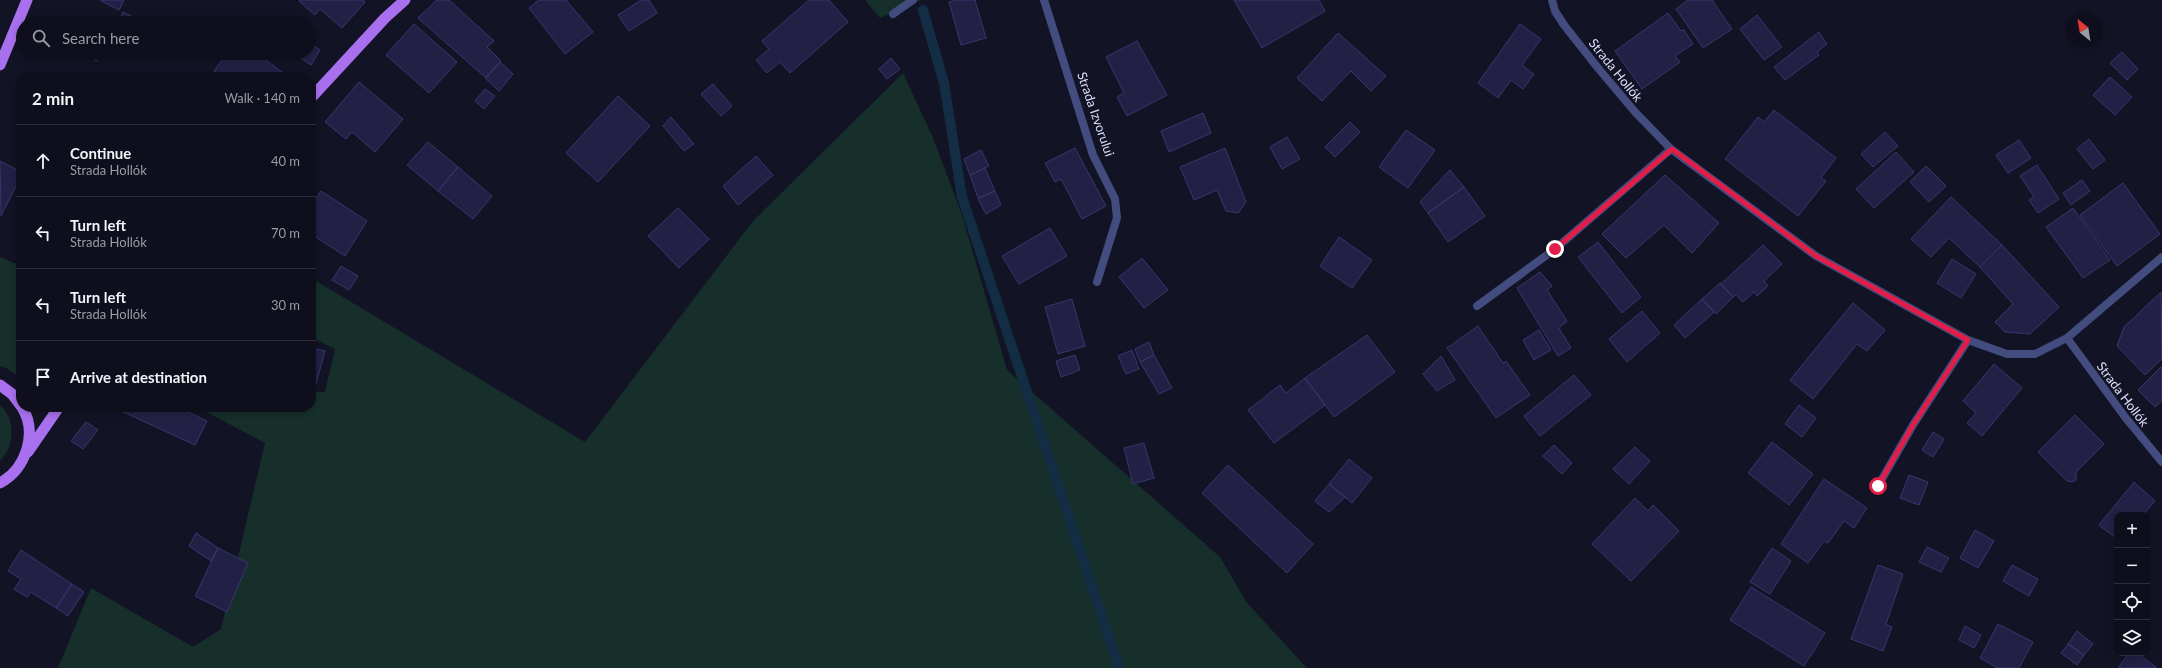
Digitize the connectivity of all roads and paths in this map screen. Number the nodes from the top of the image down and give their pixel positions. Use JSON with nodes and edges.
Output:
{"nodes":[{"id":1,"x":27,"y":0,"type":"edge"},
{"id":2,"x":404,"y":0,"type":"edge"},
{"id":3,"x":912,"y":0,"type":"edge"},
{"id":4,"x":1044,"y":0,"type":"edge"},
{"id":5,"x":1552,"y":0,"type":"edge"},
{"id":6,"x":893,"y":14,"type":"dead end"},
{"id":7,"x":20,"y":16,"type":"edge"},
{"id":8,"x":16,"y":26,"type":"edge"},
{"id":9,"x":0,"y":65,"type":"edge"},
{"id":10,"x":316,"y":93,"type":"edge"},
{"id":11,"x":1672,"y":149,"type":"junction"},
{"id":12,"x":2162,"y":257,"type":"edge"},
{"id":13,"x":1096,"y":282,"type":"dead end"},
{"id":14,"x":1476,"y":306,"type":"dead end"},
{"id":15,"x":2067,"y":338,"type":"junction"},
{"id":16,"x":1968,"y":340,"type":"junction"},
{"id":17,"x":0,"y":386,"type":"edge"},
{"id":18,"x":16,"y":399,"type":"edge"},
{"id":19,"x":24,"y":412,"type":"edge"},
{"id":20,"x":56,"y":412,"type":"edge"},
{"id":21,"x":22,"y":461,"type":"junction"},
{"id":22,"x":2162,"y":462,"type":"edge"},
{"id":23,"x":11,"y":475,"type":"junction"},
{"id":24,"x":0,"y":483,"type":"edge"},
{"id":25,"x":1878,"y":486,"type":"dead end"},
{"id":26,"x":0,"y":493,"type":"edge"}],
"edges":[{"from":1,"to":7,"type":"main road"},
{"from":2,"to":10,"type":"main road"},
{"from":3,"to":6,"type":"street"},
{"from":4,"to":13,"type":"street","name":"Strada Izvorului"},
{"from":5,"to":11,"type":"street","name":"Strada Hollók"},
{"from":8,"to":9,"type":"main road"},
{"from":11,"to":14,"type":"street"},
{"from":11,"to":16,"type":"street","name":"Strada Hollók"},
{"from":12,"to":15,"type":"street","name":"Strada Hollók"},
{"from":15,"to":16,"type":"street","name":"Strada Hollók"},
{"from":15,"to":22,"type":"street","name":"Strada Hollók"},
{"from":16,"to":25,"type":"street"},
{"from":17,"to":18,"type":"main road"},
{"from":19,"to":21,"type":"main road"},
{"from":20,"to":21,"type":"main road"},
{"from":21,"to":23,"type":"main road"},
{"from":23,"to":24,"type":"main road"},
{"from":23,"to":26,"type":"main road"}]}
